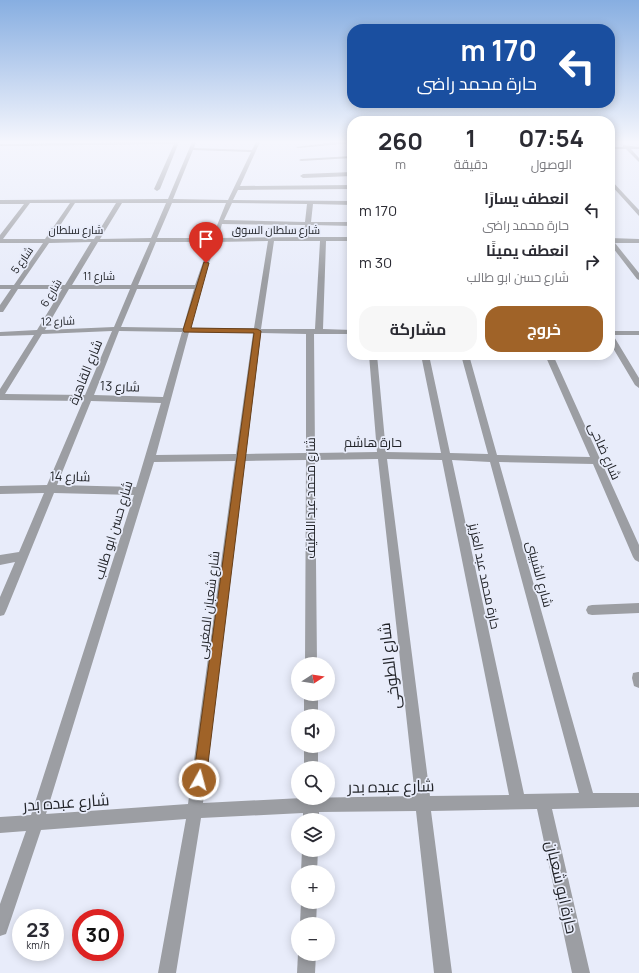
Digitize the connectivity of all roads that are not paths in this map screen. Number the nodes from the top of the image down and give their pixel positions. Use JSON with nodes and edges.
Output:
{"nodes":[{"id":1,"x":175,"y":187,"type":"edge"},
{"id":2,"x":276,"y":187,"type":"edge"},
{"id":3,"x":616,"y":187,"type":"edge"},
{"id":4,"x":236,"y":188,"type":"joint"},
{"id":5,"x":170,"y":200,"type":"junction"},
{"id":6,"x":74,"y":201,"type":"junction"},
{"id":7,"x":120,"y":201,"type":"junction"},
{"id":8,"x":230,"y":201,"type":"junction"},
{"id":9,"x":0,"y":202,"type":"edge"},
{"id":10,"x":28,"y":202,"type":"junction"},
{"id":11,"x":310,"y":202,"type":"junction"},
{"id":12,"x":347,"y":203,"type":"edge"},
{"id":13,"x":639,"y":214,"type":"edge"},
{"id":14,"x":220,"y":222,"type":"junction"},
{"id":15,"x":308,"y":223,"type":"junction"},
{"id":16,"x":347,"y":224,"type":"edge"},
{"id":17,"x":0,"y":240,"type":"edge"},
{"id":18,"x":48,"y":240,"type":"junction"},
{"id":19,"x":96,"y":240,"type":"junction"},
{"id":20,"x":153,"y":240,"type":"junction"},
{"id":21,"x":214,"y":240,"type":"junction"},
{"id":22,"x":271,"y":240,"type":"junction"},
{"id":23,"x":306,"y":240,"type":"junction"},
{"id":24,"x":323,"y":240,"type":"junction"},
{"id":25,"x":347,"y":240,"type":"edge"},
{"id":26,"x":615,"y":240,"type":"edge"},
{"id":27,"x":639,"y":241,"type":"edge"},
{"id":28,"x":615,"y":247,"type":"edge"},
{"id":29,"x":639,"y":278,"type":"edge"},
{"id":30,"x":134,"y":286,"type":"junction"},
{"id":31,"x":0,"y":287,"type":"edge"},
{"id":32,"x":15,"y":287,"type":"junction"},
{"id":33,"x":68,"y":287,"type":"junction"},
{"id":34,"x":198,"y":287,"type":"junction"},
{"id":35,"x":0,"y":310,"type":"edge"},
{"id":36,"x":116,"y":329,"type":"junction"},
{"id":37,"x":187,"y":330,"type":"junction"},
{"id":38,"x":257,"y":331,"type":"junction"},
{"id":39,"x":314,"y":331,"type":"junction"},
{"id":40,"x":40,"y":332,"type":"junction"},
{"id":41,"x":347,"y":332,"type":"edge"},
{"id":42,"x":639,"y":333,"type":"edge"},
{"id":43,"x":0,"y":334,"type":"edge"},
{"id":44,"x":615,"y":334,"type":"edge"},
{"id":45,"x":615,"y":343,"type":"edge"},
{"id":46,"x":373,"y":360,"type":"edge"},
{"id":47,"x":425,"y":360,"type":"edge"},
{"id":48,"x":466,"y":360,"type":"edge"},
{"id":49,"x":551,"y":360,"type":"edge"},
{"id":50,"x":639,"y":386,"type":"edge"},
{"id":51,"x":0,"y":397,"type":"edge"},
{"id":52,"x":88,"y":398,"type":"junction"},
{"id":53,"x":167,"y":400,"type":"junction"},
{"id":54,"x":310,"y":455,"type":"junction"},
{"id":55,"x":382,"y":455,"type":"junction"},
{"id":56,"x":242,"y":456,"type":"junction"},
{"id":57,"x":445,"y":456,"type":"junction"},
{"id":58,"x":494,"y":457,"type":"junction"},
{"id":59,"x":150,"y":459,"type":"junction"},
{"id":60,"x":596,"y":461,"type":"junction"},
{"id":61,"x":51,"y":489,"type":"junction"},
{"id":62,"x":0,"y":490,"type":"edge"},
{"id":63,"x":140,"y":491,"type":"junction"},
{"id":64,"x":23,"y":556,"type":"junction"},
{"id":65,"x":639,"y":557,"type":"edge"},
{"id":66,"x":0,"y":560,"type":"edge"},
{"id":67,"x":639,"y":608,"type":"edge"},
{"id":68,"x":592,"y":610,"type":"dead end"},
{"id":69,"x":0,"y":611,"type":"edge"},
{"id":70,"x":311,"y":657,"type":"edge"},
{"id":71,"x":639,"y":800,"type":"edge"},
{"id":72,"x":335,"y":801,"type":"edge"},
{"id":73,"x":588,"y":801,"type":"junction"},
{"id":74,"x":518,"y":802,"type":"junction"},
{"id":75,"x":542,"y":802,"type":"junction"},
{"id":76,"x":291,"y":803,"type":"edge"},
{"id":77,"x":423,"y":803,"type":"junction"},
{"id":78,"x":195,"y":811,"type":"junction"},
{"id":79,"x":36,"y":823,"type":"junction"},
{"id":80,"x":0,"y":826,"type":"edge"},
{"id":81,"x":0,"y":928,"type":"edge"},
{"id":82,"x":307,"y":961,"type":"edge"},
{"id":83,"x":167,"y":973,"type":"edge"},
{"id":84,"x":306,"y":973,"type":"edge"},
{"id":85,"x":442,"y":973,"type":"edge"},
{"id":86,"x":581,"y":973,"type":"edge"}],
"edges":[{"from":1,"to":5,"type":"street","name":"شارع القاهرة"},
{"from":2,"to":4,"type":"street"},
{"from":3,"to":13,"type":"street"},
{"from":4,"to":8,"type":"street","name":"شارع حسن ابو طالب"},
{"from":5,"to":7,"type":"street"},
{"from":5,"to":8,"type":"street"},
{"from":5,"to":20,"type":"street","name":"شارع القاهرة"},
{"from":6,"to":7,"type":"street"},
{"from":6,"to":10,"type":"street"},
{"from":6,"to":18,"type":"street","name":"شارع 5"},
{"from":7,"to":19,"type":"street","name":"شارع 6"},
{"from":8,"to":11,"type":"street"},
{"from":8,"to":14,"type":"street","name":"شارع حسن ابو طالب"},
{"from":9,"to":10,"type":"street"},
{"from":10,"to":17,"type":"street"},
{"from":11,"to":12,"type":"street"},
{"from":11,"to":15,"type":"street"},
{"from":14,"to":15,"type":"street"},
{"from":14,"to":21,"type":"street","name":"شارع حسن ابو طالب"},
{"from":15,"to":16,"type":"street"},
{"from":15,"to":23,"type":"street"},
{"from":17,"to":18,"type":"street","name":"شارع سلطان"},
{"from":18,"to":19,"type":"street","name":"شارع سلطان"},
{"from":18,"to":32,"type":"street","name":"شارع 5"},
{"from":19,"to":20,"type":"street","name":"شارع سلطان"},
{"from":19,"to":33,"type":"street","name":"شارع 6"},
{"from":20,"to":21,"type":"street","name":"شارع سلطان السوق"},
{"from":20,"to":30,"type":"street","name":"شارع القاهرة"},
{"from":21,"to":22,"type":"street","name":"شارع سلطان السوق"},
{"from":21,"to":34,"type":"street","name":"شارع حسن ابو طالب"},
{"from":22,"to":23,"type":"street","name":"شارع سلطان السوق"},
{"from":22,"to":38,"type":"street","name":"شارع شعبان المغربى"},
{"from":23,"to":24,"type":"street","name":"شارع سلطان السوق"},
{"from":24,"to":25,"type":"street","name":"شارع سلطان السوق"},
{"from":24,"to":39,"type":"street","name":"شارع محمد عبد اللطيف"},
{"from":26,"to":27,"type":"street"},
{"from":28,"to":29,"type":"street"},
{"from":30,"to":33,"type":"street","name":"شارع 11"},
{"from":30,"to":34,"type":"street","name":"شارع 11"},
{"from":30,"to":36,"type":"street","name":"شارع القاهرة"},
{"from":31,"to":32,"type":"street","name":"شارع 11"},
{"from":32,"to":33,"type":"street","name":"شارع 11"},
{"from":32,"to":35,"type":"street","name":"شارع 5"},
{"from":33,"to":40,"type":"street","name":"شارع 6"},
{"from":34,"to":37,"type":"street","name":"شارع حسن ابو طالب"},
{"from":36,"to":37,"type":"street","name":"شارع 12"},
{"from":36,"to":40,"type":"street","name":"شارع 12"},
{"from":36,"to":52,"type":"street","name":"شارع القاهرة"},
{"from":37,"to":38,"type":"street","name":"شارع 12"},
{"from":37,"to":53,"type":"street","name":"شارع حسن ابو طالب"},
{"from":38,"to":39,"type":"street","name":"شارع 12"},
{"from":38,"to":56,"type":"street","name":"شارع شعبان المغربى"},
{"from":39,"to":41,"type":"street","name":"شارع 12"},
{"from":39,"to":54,"type":"street","name":"شارع محمد عبد اللطيف"},
{"from":40,"to":43,"type":"street","name":"شارع 12"},
{"from":40,"to":51,"type":"street","name":"شارع 6"},
{"from":42,"to":44,"type":"street"},
{"from":45,"to":50,"type":"street"},
{"from":46,"to":55,"type":"street","name":"شارع الطوخى"},
{"from":47,"to":57,"type":"street","name":"حارة محمد عبد العزيز"},
{"from":48,"to":58,"type":"street","name":"شارع الشبينى"},
{"from":49,"to":60,"type":"street","name":"شارع ضاحى"},
{"from":51,"to":52,"type":"street","name":"شارع 13"},
{"from":52,"to":53,"type":"street","name":"شارع 13"},
{"from":52,"to":61,"type":"street","name":"شارع القاهرة"},
{"from":53,"to":59,"type":"street","name":"شارع حسن ابو طالب"},
{"from":54,"to":55,"type":"street","name":"حارة هاشم"},
{"from":54,"to":56,"type":"street","name":"حارة هاشم"},
{"from":54,"to":70,"type":"street","name":"شارع محمد عبد اللطيف"},
{"from":55,"to":57,"type":"street","name":"حارة هاشم"},
{"from":55,"to":77,"type":"street","name":"شارع الطوخى"},
{"from":56,"to":59,"type":"street","name":"حارة هاشم"},
{"from":56,"to":78,"type":"street","name":"شارع شعبان المغربى"},
{"from":57,"to":58,"type":"street","name":"حارة هاشم"},
{"from":57,"to":74,"type":"street","name":"حارة محمد عبد العزيز"},
{"from":58,"to":60,"type":"street","name":"حارة هاشم"},
{"from":58,"to":73,"type":"street","name":"شارع الشبينى"},
{"from":59,"to":63,"type":"street","name":"شارع حسن ابو طالب"},
{"from":60,"to":65,"type":"street","name":"شارع ضاحى"},
{"from":61,"to":62,"type":"street","name":"شارع 14"},
{"from":61,"to":63,"type":"street","name":"شارع 14"},
{"from":61,"to":64,"type":"street","name":"شارع القاهرة"},
{"from":63,"to":79,"type":"street","name":"شارع حسن ابو طالب"},
{"from":64,"to":66,"type":"street"},
{"from":64,"to":69,"type":"street","name":"شارع القاهرة"},
{"from":67,"to":68,"type":"street"},
{"from":71,"to":73,"type":"street","name":"شارع عبده بدر"},
{"from":72,"to":77,"type":"street","name":"شارع عبده بدر"},
{"from":73,"to":75,"type":"street","name":"شارع عبده بدر"},
{"from":74,"to":75,"type":"street","name":"شارع عبده بدر"},
{"from":74,"to":77,"type":"street","name":"شارع عبده بدر"},
{"from":75,"to":86,"type":"street","name":"حارة ابو شعبان"},
{"from":76,"to":78,"type":"street","name":"شارع عبده بدر"},
{"from":77,"to":85,"type":"street","name":"شارع الطوخى"},
{"from":78,"to":79,"type":"street","name":"شارع عبده بدر"},
{"from":78,"to":83,"type":"street","name":"شارع شعبان المغربى"},
{"from":79,"to":80,"type":"street","name":"شارع عبده بدر"},
{"from":79,"to":81,"type":"street","name":"شارع حسن ابو طالب"},
{"from":82,"to":84,"type":"street"}]}
